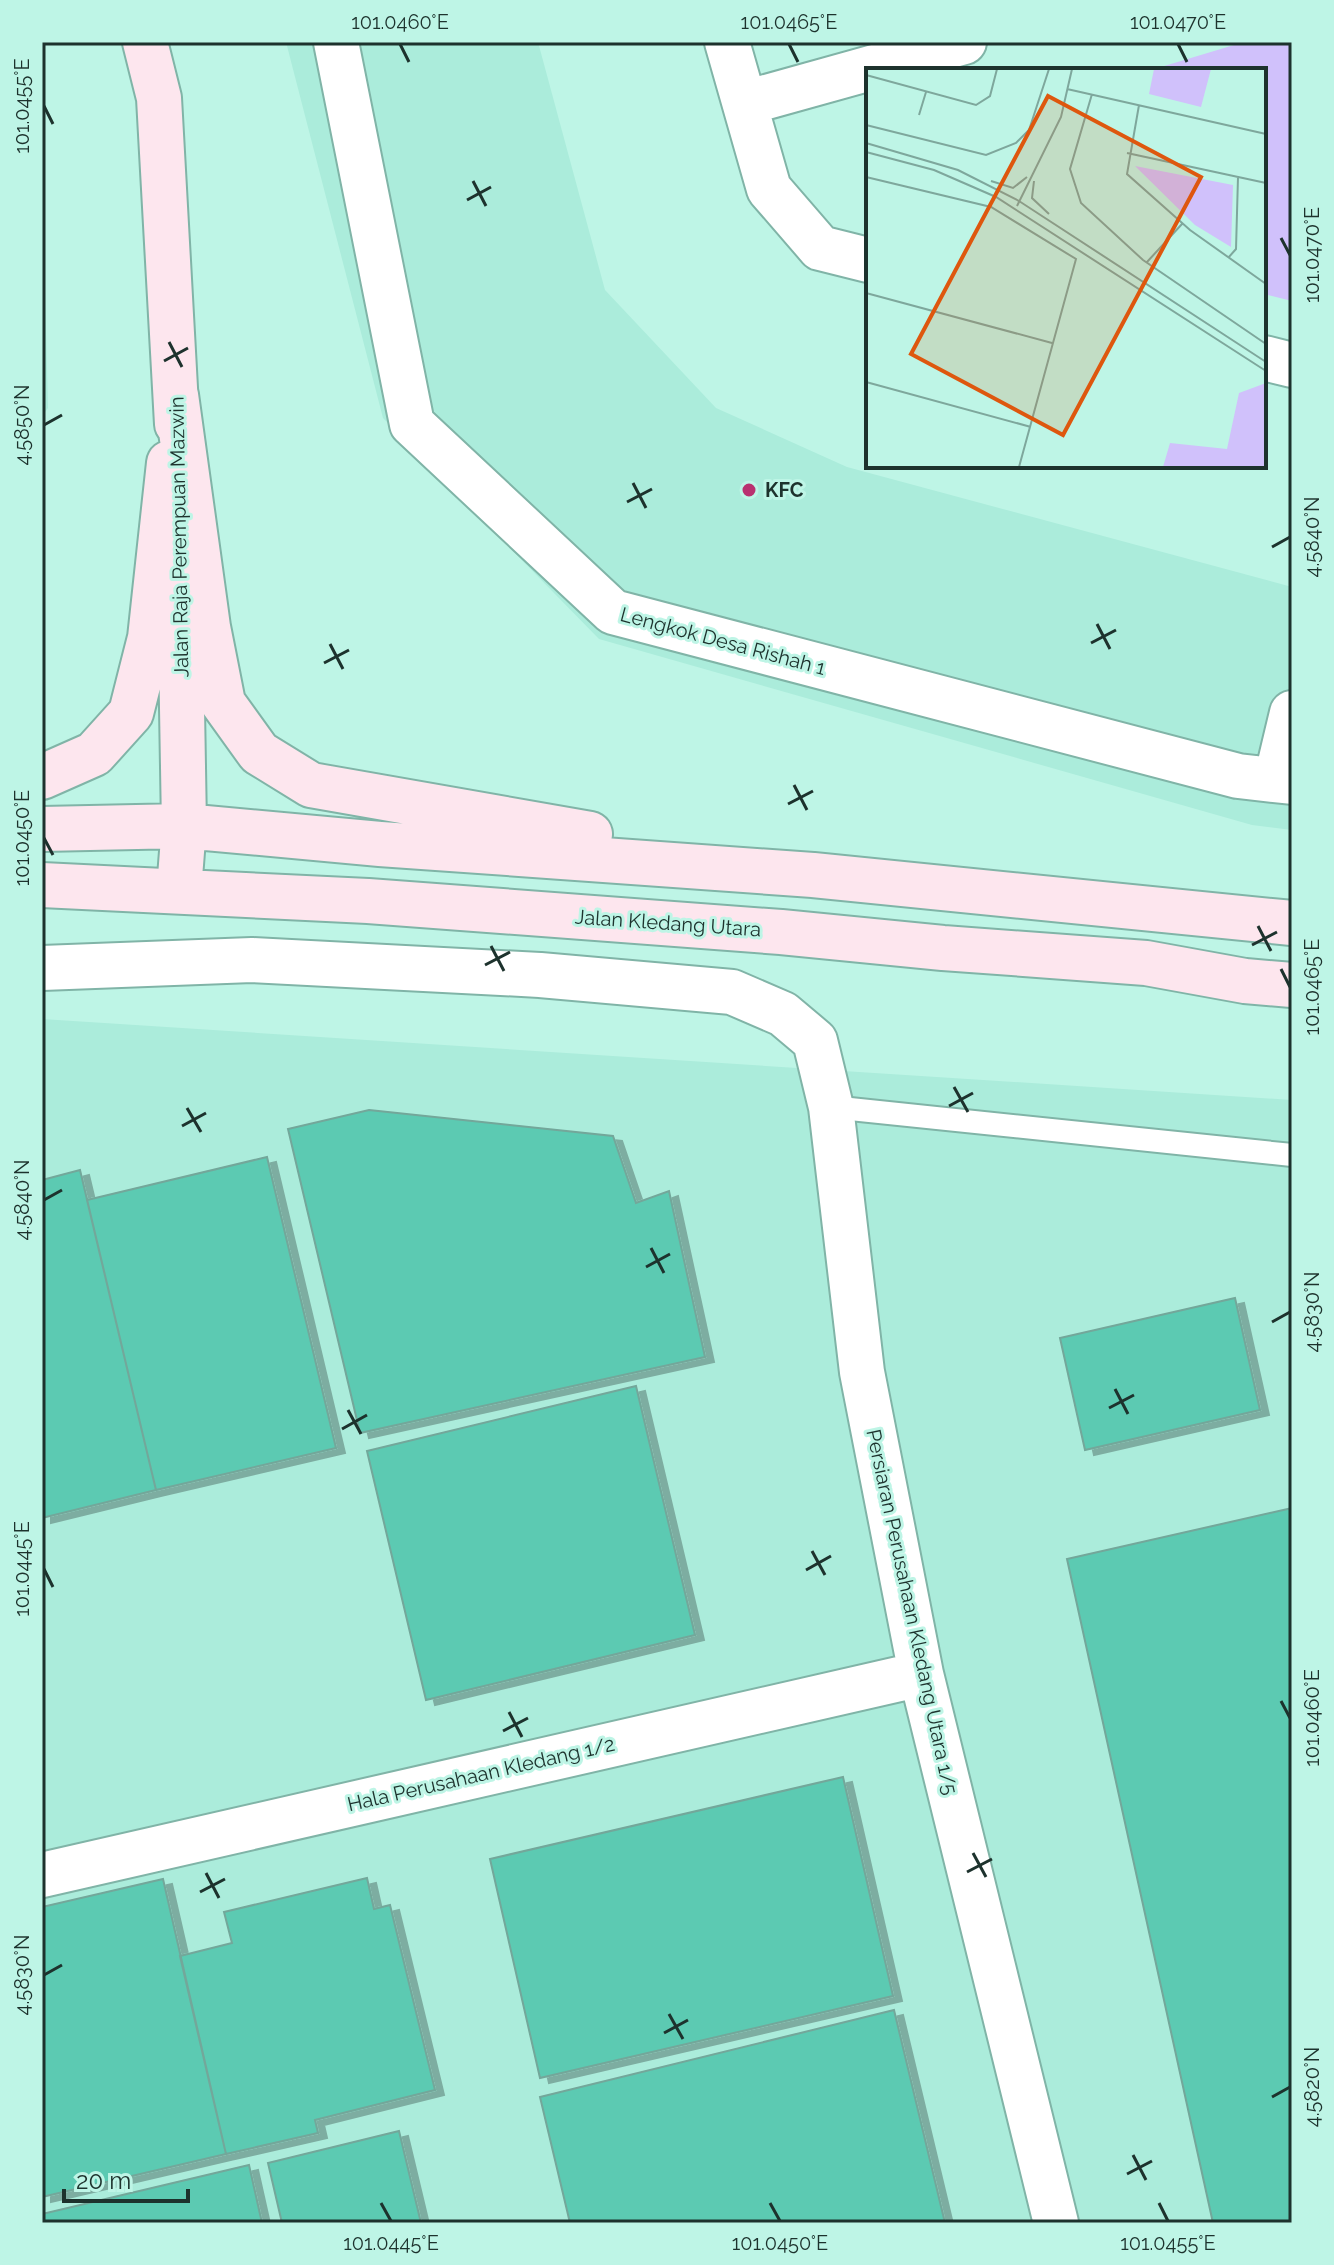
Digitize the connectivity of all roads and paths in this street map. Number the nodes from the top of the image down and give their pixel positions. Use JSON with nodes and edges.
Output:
{"nodes":[{"id":1,"x":145,"y":42,"type":"edge"},
{"id":2,"x":336,"y":42,"type":"edge"},
{"id":3,"x":727,"y":42,"type":"edge"},
{"id":4,"x":964,"y":42,"type":"edge"},
{"id":5,"x":871,"y":68,"type":"edge"},
{"id":6,"x":866,"y":69,"type":"edge"},
{"id":7,"x":745,"y":103,"type":"junction"},
{"id":8,"x":866,"y":260,"type":"edge"},
{"id":9,"x":1266,"y":358,"type":"edge"},
{"id":10,"x":1292,"y":365,"type":"edge"},
{"id":11,"x":176,"y":395,"type":"junction"},
{"id":12,"x":1292,"y":713,"type":"edge"},
{"id":13,"x":42,"y":777,"type":"edge"},
{"id":14,"x":1284,"y":781,"type":"edge"},
{"id":15,"x":184,"y":826,"type":"junction"},
{"id":16,"x":42,"y":829,"type":"edge"},
{"id":17,"x":813,"y":875,"type":"junction"},
{"id":18,"x":42,"y":885,"type":"edge"},
{"id":19,"x":179,"y":890,"type":"junction"},
{"id":20,"x":1292,"y":923,"type":"edge"},
{"id":21,"x":42,"y":968,"type":"edge"},
{"id":22,"x":1245,"y":981,"type":"junction"},
{"id":23,"x":1292,"y":985,"type":"edge"},
{"id":24,"x":1292,"y":993,"type":"edge"},
{"id":25,"x":831,"y":1107,"type":"junction"},
{"id":26,"x":1292,"y":1155,"type":"edge"},
{"id":27,"x":921,"y":1674,"type":"junction"},
{"id":28,"x":42,"y":1875,"type":"edge"},
{"id":29,"x":1056,"y":2223,"type":"edge"}],
"edges":[{"from":1,"to":11,"type":"main road","name":"Jalan Raja Perempuan Mazwin"},
{"from":2,"to":14,"type":"street","name":"Lengkok Desa Rishah 1"},
{"from":3,"to":7,"type":"street"},
{"from":4,"to":5,"type":"street"},
{"from":6,"to":7,"type":"street"},
{"from":7,"to":8,"type":"street"},
{"from":9,"to":10,"type":"street"},
{"from":11,"to":13,"type":"main road"},
{"from":11,"to":15,"type":"main road","name":"Jalan Raja Perempuan Mazwin"},
{"from":11,"to":17,"type":"main road"},
{"from":12,"to":14,"type":"street"},
{"from":15,"to":16,"type":"main road"},
{"from":15,"to":17,"type":"main road"},
{"from":15,"to":19,"type":"main road","name":"Jalan Raja Perempuan Mazwin"},
{"from":17,"to":20,"type":"main road"},
{"from":18,"to":19,"type":"main road","name":"Jalan Kledang Utara"},
{"from":19,"to":22,"type":"main road","name":"Jalan Kledang Utara"},
{"from":21,"to":25,"type":"street","name":"Persiaran Perusahaan Kledang Utara 1/5"},
{"from":22,"to":23,"type":"main road","name":"Jalan Kledang Utara"},
{"from":22,"to":24,"type":"lane"},
{"from":25,"to":26,"type":"lane"},
{"from":25,"to":27,"type":"street","name":"Persiaran Perusahaan Kledang Utara 1/5"},
{"from":27,"to":28,"type":"street","name":"Hala Perusahaan Kledang 1/2"},
{"from":27,"to":29,"type":"street","name":"Persiaran Perusahaan Kledang Utara 1/5"}]}
